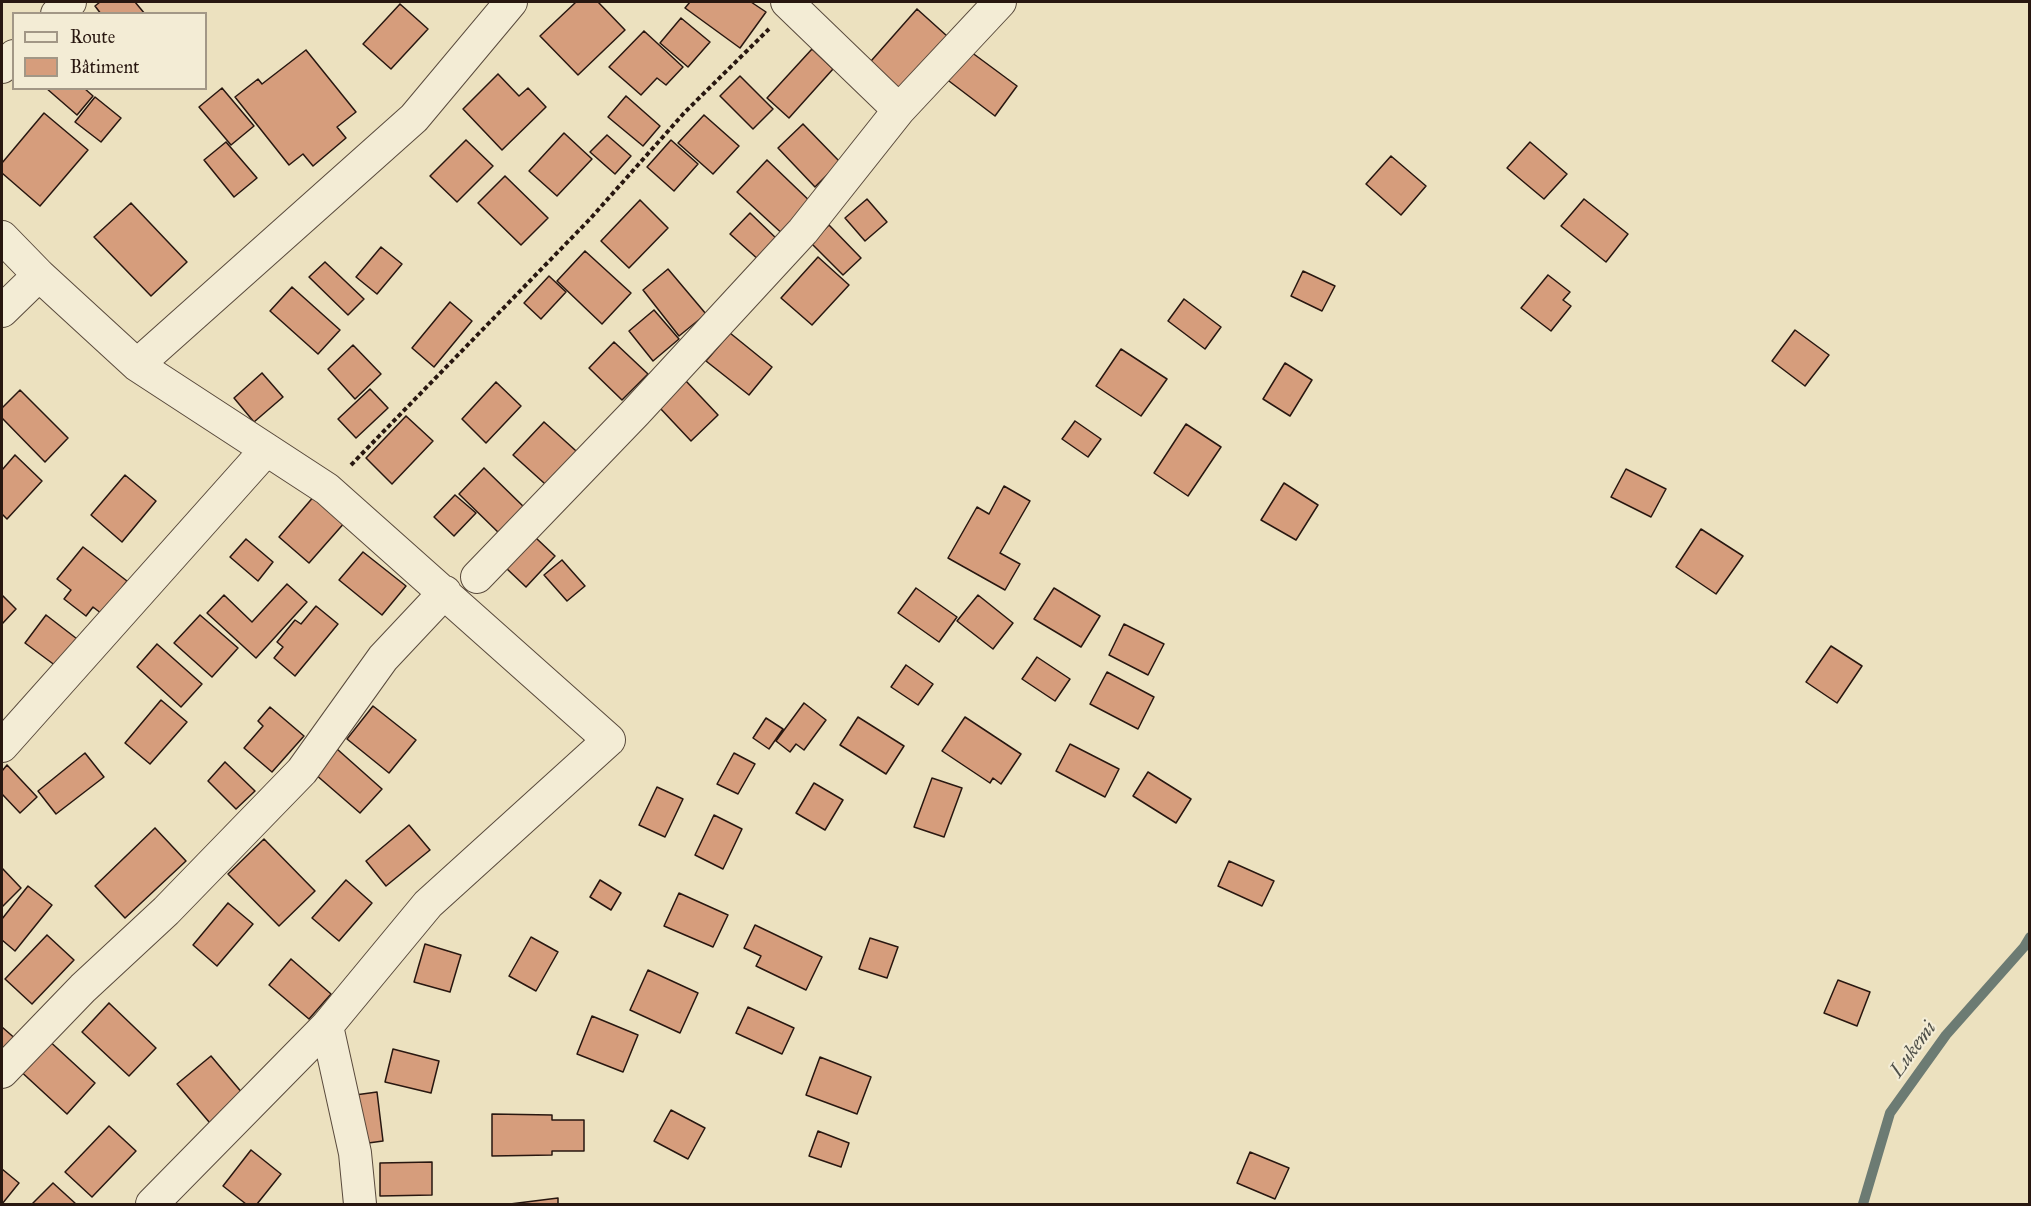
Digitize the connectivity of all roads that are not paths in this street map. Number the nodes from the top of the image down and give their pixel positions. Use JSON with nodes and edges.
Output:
{"nodes":[{"id":1,"x":512,"y":2,"type":"edge"},
{"id":2,"x":1000,"y":2,"type":"edge"},
{"id":3,"x":789,"y":4,"type":"edge"},
{"id":4,"x":899,"y":110,"type":"junction"},
{"id":5,"x":2,"y":237,"type":"edge"},
{"id":6,"x":39,"y":275,"type":"junction"},
{"id":7,"x":2,"y":311,"type":"edge"},
{"id":8,"x":137,"y":365,"type":"junction"},
{"id":9,"x":266,"y":450,"type":"junction"},
{"id":10,"x":477,"y":577,"type":"dead end"},
{"id":11,"x":445,"y":592,"type":"junction"},
{"id":12,"x":2,"y":746,"type":"edge"},
{"id":13,"x":327,"y":1026,"type":"junction"},
{"id":14,"x":2,"y":1072,"type":"edge"},
{"id":15,"x":152,"y":1204,"type":"edge"},
{"id":16,"x":360,"y":1204,"type":"edge"}],
"edges":[{"from":1,"to":8,"type":"street"},
{"from":2,"to":4,"type":"street"},
{"from":3,"to":4,"type":"street"},
{"from":4,"to":10,"type":"street"},
{"from":5,"to":6,"type":"street"},
{"from":6,"to":7,"type":"street"},
{"from":6,"to":8,"type":"street"},
{"from":8,"to":9,"type":"street"},
{"from":9,"to":11,"type":"street"},
{"from":9,"to":12,"type":"street"},
{"from":11,"to":13,"type":"street"},
{"from":11,"to":14,"type":"street"},
{"from":13,"to":15,"type":"street"},
{"from":13,"to":16,"type":"street"}]}
